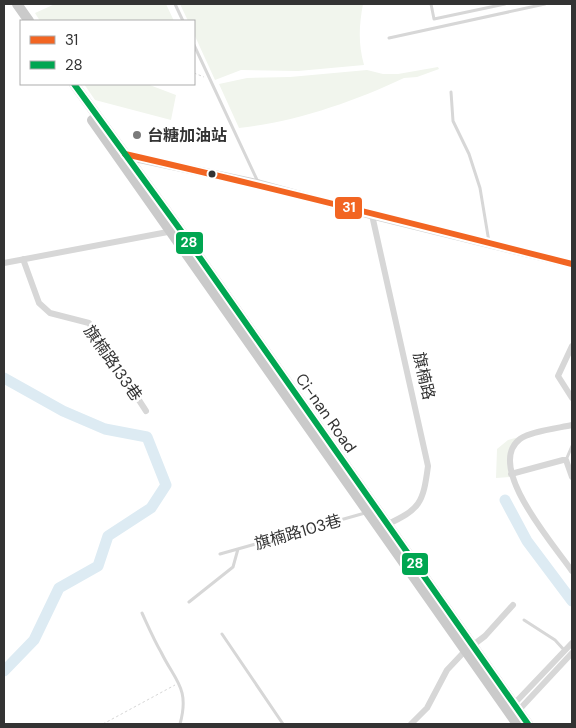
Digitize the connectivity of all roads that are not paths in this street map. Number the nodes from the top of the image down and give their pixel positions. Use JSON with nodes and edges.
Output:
{"nodes":[{"id":1,"x":9,"y":4,"type":"edge"},
{"id":2,"x":17,"y":4,"type":"edge"},
{"id":3,"x":175,"y":4,"type":"edge"},
{"id":4,"x":431,"y":4,"type":"edge"},
{"id":5,"x":506,"y":4,"type":"edge"},
{"id":6,"x":545,"y":4,"type":"edge"},
{"id":7,"x":20,"y":20,"type":"edge"},
{"id":8,"x":28,"y":20,"type":"edge"},
{"id":9,"x":183,"y":20,"type":"edge"},
{"id":10,"x":389,"y":38,"type":"dead end"},
{"id":11,"x":195,"y":47,"type":"edge"},
{"id":12,"x":67,"y":85,"type":"edge"},
{"id":13,"x":75,"y":85,"type":"edge"},
{"id":14,"x":451,"y":92,"type":"dead end"},
{"id":15,"x":122,"y":156,"type":"junction"},
{"id":16,"x":259,"y":184,"type":"junction"},
{"id":17,"x":372,"y":215,"type":"junction"},
{"id":18,"x":175,"y":230,"type":"junction"},
{"id":19,"x":489,"y":242,"type":"junction"},
{"id":20,"x":23,"y":259,"type":"junction"},
{"id":21,"x":4,"y":263,"type":"edge"},
{"id":22,"x":572,"y":264,"type":"edge"},
{"id":23,"x":572,"y":346,"type":"edge"},
{"id":24,"x":572,"y":398,"type":"edge"},
{"id":25,"x":146,"y":411,"type":"dead end"},
{"id":26,"x":572,"y":425,"type":"edge"},
{"id":27,"x":572,"y":446,"type":"edge"},
{"id":28,"x":566,"y":460,"type":"junction"},
{"id":29,"x":511,"y":474,"type":"junction"},
{"id":30,"x":572,"y":477,"type":"edge"},
{"id":31,"x":371,"y":511,"type":"junction"},
{"id":32,"x":386,"y":525,"type":"junction"},
{"id":33,"x":239,"y":549,"type":"junction"},
{"id":34,"x":220,"y":554,"type":"dead end"},
{"id":35,"x":572,"y":571,"type":"edge"},
{"id":36,"x":190,"y":602,"type":"dead end"},
{"id":37,"x":513,"y":605,"type":"dead end"},
{"id":38,"x":142,"y":613,"type":"dead end"},
{"id":39,"x":524,"y":620,"type":"dead end"},
{"id":40,"x":222,"y":634,"type":"dead end"},
{"id":41,"x":572,"y":643,"type":"edge"},
{"id":42,"x":468,"y":649,"type":"junction"},
{"id":43,"x":570,"y":654,"type":"edge"},
{"id":44,"x":514,"y":709,"type":"junction"},
{"id":45,"x":180,"y":724,"type":"edge"},
{"id":46,"x":283,"y":724,"type":"edge"},
{"id":47,"x":411,"y":724,"type":"edge"},
{"id":48,"x":517,"y":724,"type":"edge"},
{"id":49,"x":528,"y":724,"type":"edge"}],
"edges":[{"from":1,"to":7,"type":"main road"},
{"from":2,"to":8,"type":"main road"},
{"from":3,"to":9,"type":"lane"},
{"from":4,"to":5,"type":"lane"},
{"from":6,"to":10,"type":"lane"},
{"from":11,"to":16,"type":"lane"},
{"from":12,"to":15,"type":"main road"},
{"from":13,"to":15,"type":"main road"},
{"from":14,"to":19,"type":"lane"},
{"from":15,"to":16,"type":"main road"},
{"from":15,"to":18,"type":"main road"},
{"from":16,"to":17,"type":"main road"},
{"from":17,"to":19,"type":"main road"},
{"from":17,"to":32,"type":"street","name":"旗楠路"},
{"from":18,"to":20,"type":"street"},
{"from":18,"to":31,"type":"main road","name":"Ci-nan Road"},
{"from":19,"to":22,"type":"main road"},
{"from":20,"to":21,"type":"street"},
{"from":20,"to":25,"type":"street","name":"旗楠路133巷"},
{"from":23,"to":24,"type":"street"},
{"from":26,"to":29,"type":"street"},
{"from":27,"to":28,"type":"lane"},
{"from":28,"to":29,"type":"street"},
{"from":28,"to":30,"type":"street"},
{"from":29,"to":35,"type":"street"},
{"from":31,"to":32,"type":"main road","name":"Ci-nan Road"},
{"from":31,"to":33,"type":"lane","name":"旗楠路103巷"},
{"from":31,"to":42,"type":"main road","name":"Ci-nan Road"},
{"from":32,"to":42,"type":"main road","name":"Ci-nan Road"},
{"from":33,"to":34,"type":"lane","name":"旗楠路103巷"},
{"from":33,"to":36,"type":"lane"},
{"from":37,"to":42,"type":"street"},
{"from":38,"to":45,"type":"lane"},
{"from":39,"to":43,"type":"lane"},
{"from":40,"to":46,"type":"lane"},
{"from":41,"to":43,"type":"street"},
{"from":42,"to":44,"type":"main road","name":"Ci-nan Road"},
{"from":42,"to":47,"type":"street"},
{"from":43,"to":44,"type":"street"},
{"from":44,"to":48,"type":"main road","name":"Ci-nan Road"},
{"from":44,"to":49,"type":"main road"}]}
